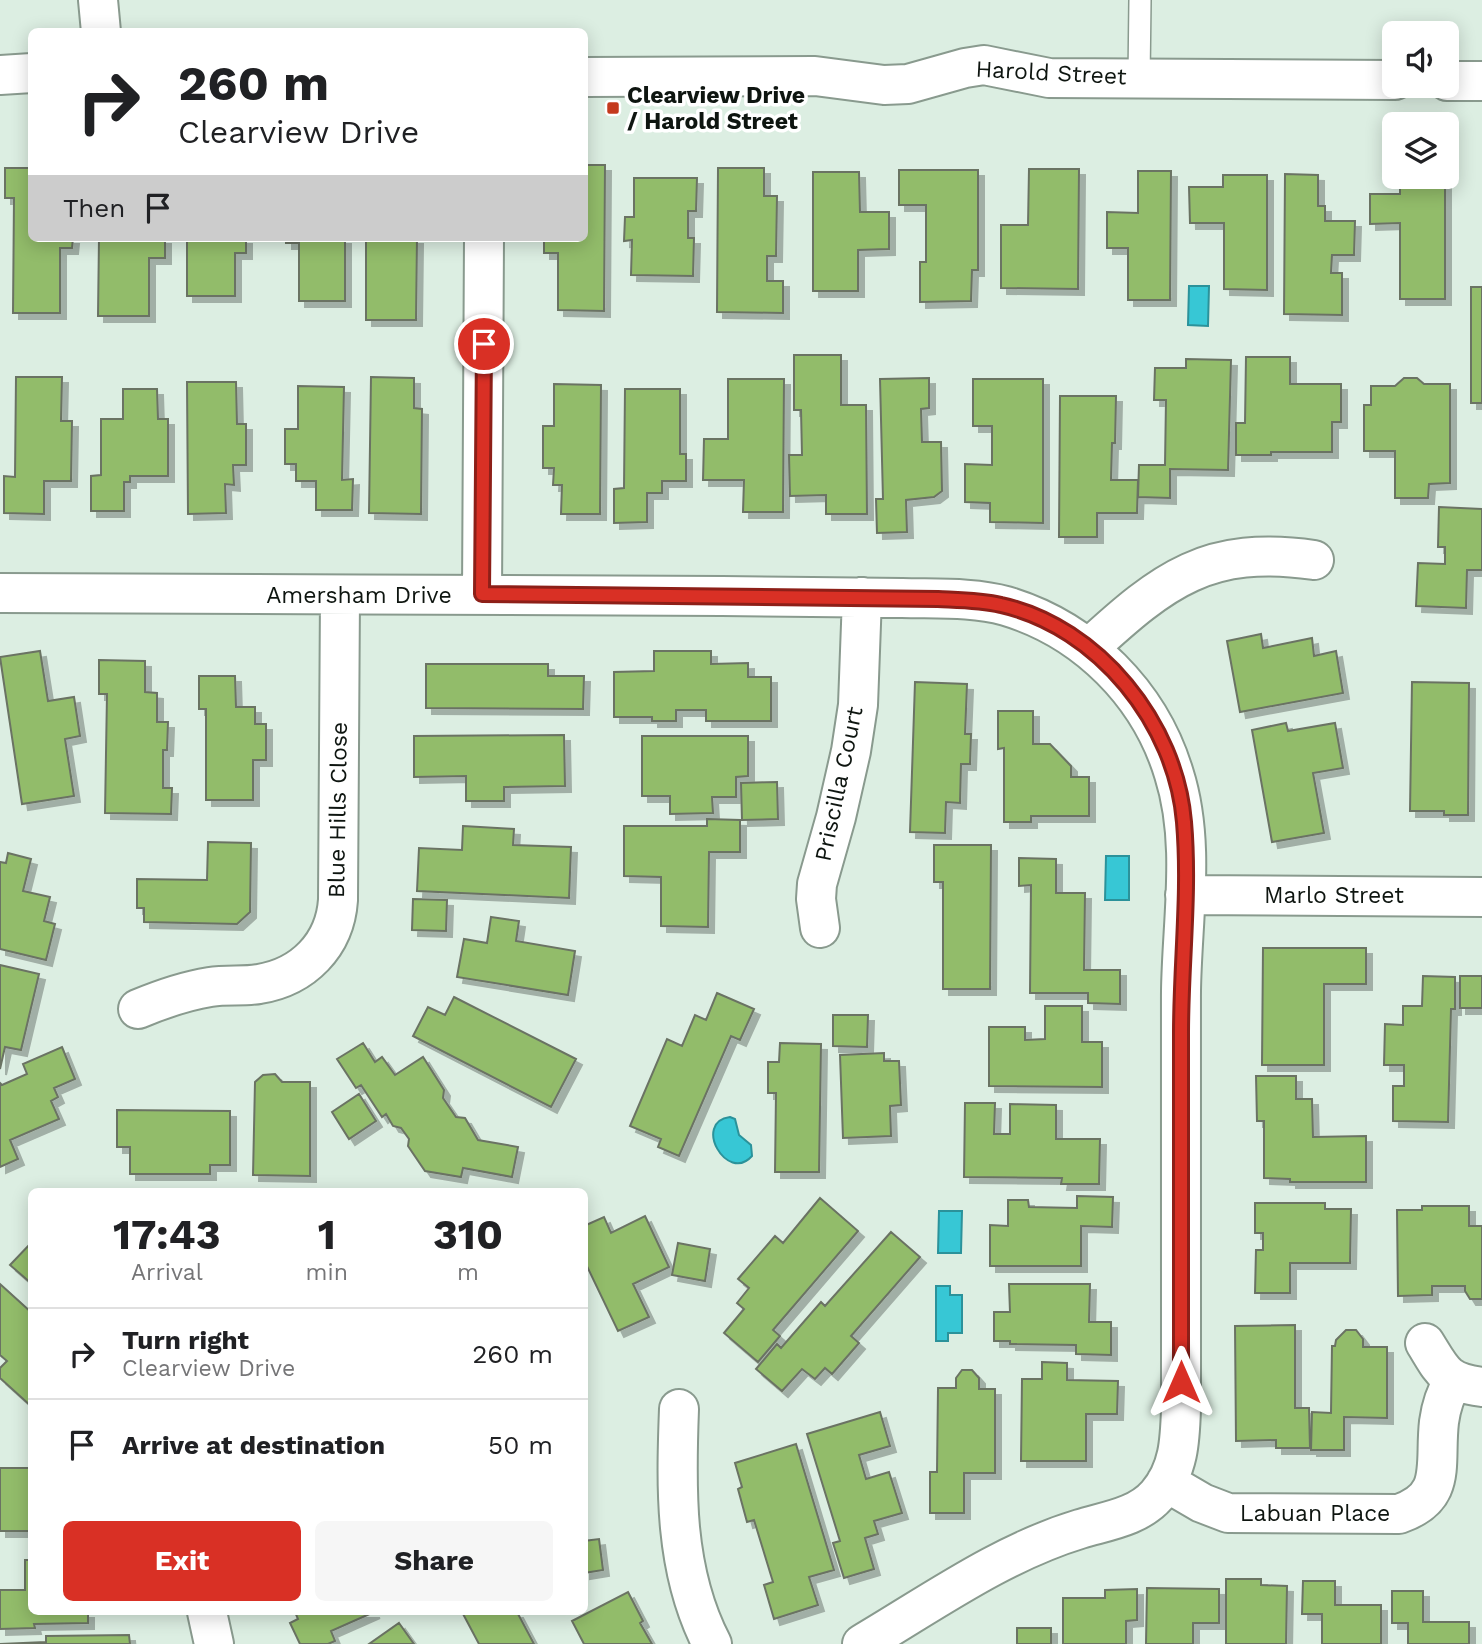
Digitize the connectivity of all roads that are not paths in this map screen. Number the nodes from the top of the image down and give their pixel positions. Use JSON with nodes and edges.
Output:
{"nodes":[{"id":1,"x":98,"y":0,"type":"edge"},
{"id":2,"x":1140,"y":0,"type":"edge"},
{"id":3,"x":101,"y":28,"type":"edge"},
{"id":4,"x":28,"y":73,"type":"edge"},
{"id":5,"x":0,"y":75,"type":"edge"},
{"id":6,"x":588,"y":77,"type":"edge"},
{"id":7,"x":1139,"y":79,"type":"junction"},
{"id":8,"x":1382,"y":80,"type":"edge"},
{"id":9,"x":1459,"y":81,"type":"edge"},
{"id":10,"x":1482,"y":81,"type":"edge"},
{"id":11,"x":484,"y":242,"type":"edge"},
{"id":12,"x":1314,"y":560,"type":"dead end"},
{"id":13,"x":0,"y":593,"type":"edge"},
{"id":14,"x":482,"y":594,"type":"junction"},
{"id":15,"x":340,"y":596,"type":"junction"},
{"id":16,"x":862,"y":597,"type":"junction"},
{"id":17,"x":1089,"y":648,"type":"junction"},
{"id":18,"x":1185,"y":894,"type":"junction"},
{"id":19,"x":1482,"y":897,"type":"edge"},
{"id":20,"x":820,"y":928,"type":"dead end"},
{"id":21,"x":138,"y":1009,"type":"dead end"},
{"id":22,"x":1424,"y":1343,"type":"dead end"},
{"id":23,"x":1467,"y":1384,"type":"edge"},
{"id":24,"x":679,"y":1409,"type":"dead end"},
{"id":25,"x":1166,"y":1482,"type":"junction"},
{"id":26,"x":208,"y":1615,"type":"edge"},
{"id":27,"x":214,"y":1644,"type":"edge"},
{"id":28,"x":712,"y":1644,"type":"edge"},
{"id":29,"x":862,"y":1644,"type":"edge"}],
"edges":[{"from":1,"to":3,"type":"street"},
{"from":2,"to":7,"type":"lane"},
{"from":4,"to":5,"type":"street"},
{"from":6,"to":7,"type":"street","name":"Harold Street"},
{"from":7,"to":8,"type":"street","name":"Harold Street"},
{"from":9,"to":10,"type":"street"},
{"from":11,"to":14,"type":"street"},
{"from":12,"to":17,"type":"street"},
{"from":13,"to":15,"type":"street","name":"Amersham Drive"},
{"from":14,"to":15,"type":"street","name":"Amersham Drive"},
{"from":14,"to":16,"type":"street","name":"Amersham Drive"},
{"from":15,"to":21,"type":"street","name":"Blue Hills Close"},
{"from":16,"to":17,"type":"street","name":"Amersham Drive"},
{"from":16,"to":20,"type":"street","name":"Priscilla Court"},
{"from":17,"to":18,"type":"street","name":"Amersham Drive"},
{"from":18,"to":19,"type":"street","name":"Marlo Street"},
{"from":18,"to":25,"type":"street","name":"Amersham Drive"},
{"from":22,"to":23,"type":"street","name":"Labuan Place"},
{"from":23,"to":25,"type":"street","name":"Labuan Place"},
{"from":24,"to":28,"type":"street"},
{"from":25,"to":29,"type":"street","name":"Amersham Drive"},
{"from":26,"to":27,"type":"street"}]}
